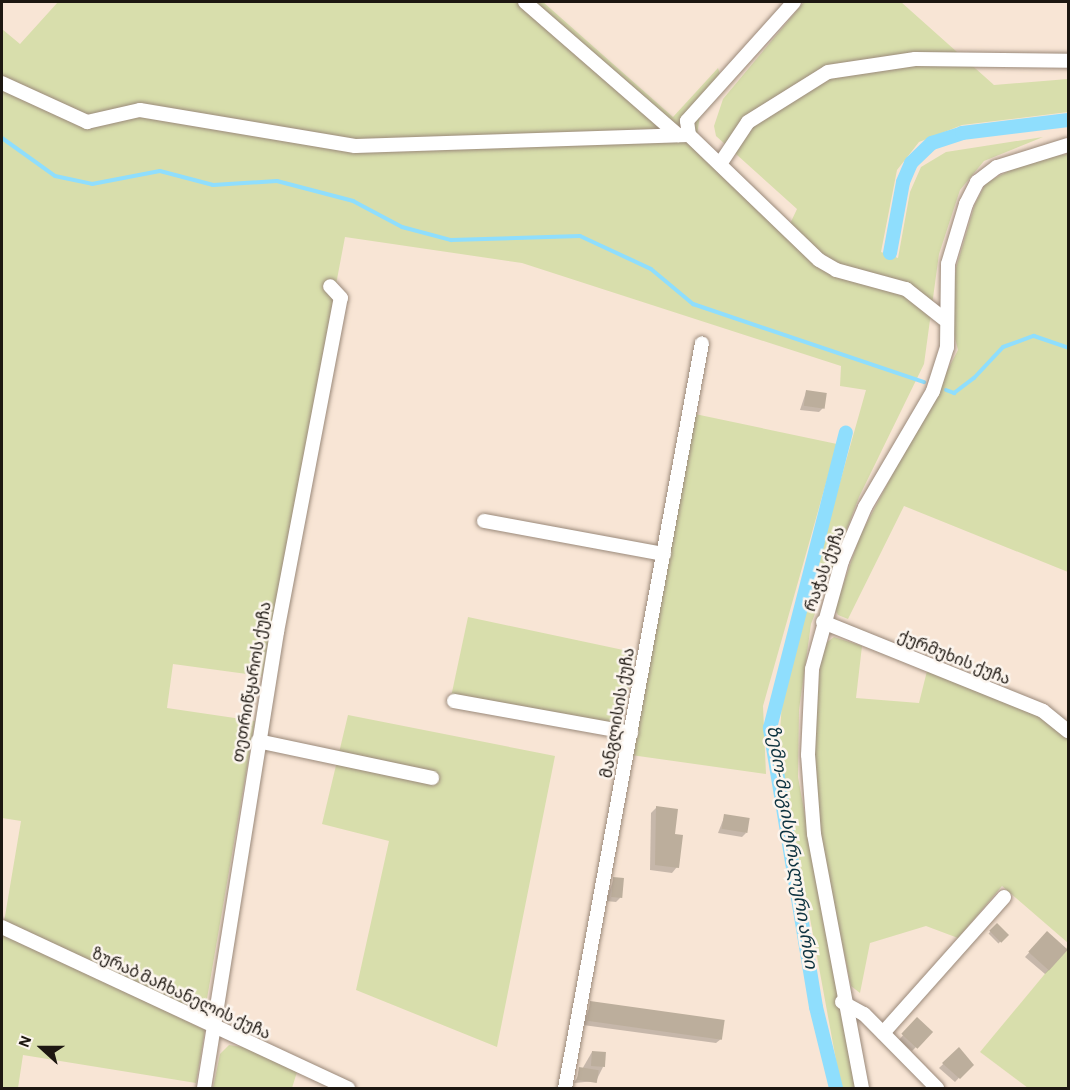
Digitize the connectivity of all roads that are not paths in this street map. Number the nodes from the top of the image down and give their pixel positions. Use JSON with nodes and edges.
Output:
{"nodes":[{"id":1,"x":525,"y":2,"type":"edge"},
{"id":2,"x":794,"y":2,"type":"edge"},
{"id":3,"x":1068,"y":61,"type":"edge"},
{"id":4,"x":2,"y":83,"type":"edge"},
{"id":5,"x":684,"y":135,"type":"junction"},
{"id":6,"x":1068,"y":145,"type":"edge"},
{"id":7,"x":720,"y":165,"type":"junction"},
{"id":8,"x":330,"y":286,"type":"dead end"},
{"id":9,"x":944,"y":319,"type":"junction"},
{"id":10,"x":702,"y":343,"type":"dead end"},
{"id":11,"x":484,"y":521,"type":"dead end"},
{"id":12,"x":664,"y":554,"type":"junction"},
{"id":13,"x":823,"y":622,"type":"junction"},
{"id":14,"x":454,"y":701,"type":"dead end"},
{"id":15,"x":1068,"y":731,"type":"edge"},
{"id":16,"x":631,"y":733,"type":"junction"},
{"id":17,"x":258,"y":741,"type":"junction"},
{"id":18,"x":432,"y":778,"type":"dead end"},
{"id":19,"x":1004,"y":897,"type":"dead end"},
{"id":20,"x":2,"y":927,"type":"edge"},
{"id":21,"x":842,"y":1002,"type":"junction"},
{"id":22,"x":210,"y":1029,"type":"junction"},
{"id":23,"x":883,"y":1033,"type":"junction"},
{"id":24,"x":204,"y":1089,"type":"edge"},
{"id":25,"x":348,"y":1089,"type":"edge"},
{"id":26,"x":565,"y":1089,"type":"edge"},
{"id":27,"x":862,"y":1089,"type":"edge"},
{"id":28,"x":937,"y":1089,"type":"edge"}],
"edges":[{"from":1,"to":5,"type":"street"},
{"from":2,"to":5,"type":"street"},
{"from":3,"to":7,"type":"street"},
{"from":4,"to":5,"type":"street"},
{"from":5,"to":7,"type":"street"},
{"from":6,"to":9,"type":"street","name":"რაჭას ქუჩა"},
{"from":7,"to":9,"type":"street"},
{"from":8,"to":17,"type":"street","name":"თეთრიწყაროს ქუჩა"},
{"from":9,"to":13,"type":"street","name":"რაჭას ქუჩა"},
{"from":10,"to":12,"type":"street","name":"მანგლისის ქუჩა"},
{"from":11,"to":12,"type":"street"},
{"from":12,"to":16,"type":"street","name":"მანგლისის ქუჩა"},
{"from":13,"to":15,"type":"street","name":"ქურმუხის ქუჩა"},
{"from":13,"to":21,"type":"street","name":"რაჭას ქუჩა"},
{"from":14,"to":16,"type":"street"},
{"from":16,"to":26,"type":"street","name":"მანგლისის ქუჩა"},
{"from":17,"to":18,"type":"street"},
{"from":17,"to":22,"type":"street","name":"თეთრიწყაროს ქუჩა"},
{"from":19,"to":23,"type":"street"},
{"from":20,"to":22,"type":"street","name":"ზურაბ მაჩხანელის ქუჩა"},
{"from":21,"to":23,"type":"street"},
{"from":21,"to":27,"type":"street","name":"რაჭას ქუჩა"},
{"from":22,"to":24,"type":"street","name":"თეთრიწყაროს ქუჩა"},
{"from":22,"to":25,"type":"street","name":"ზურაბ მაჩხანელის ქუჩა"},
{"from":23,"to":28,"type":"street"}]}
